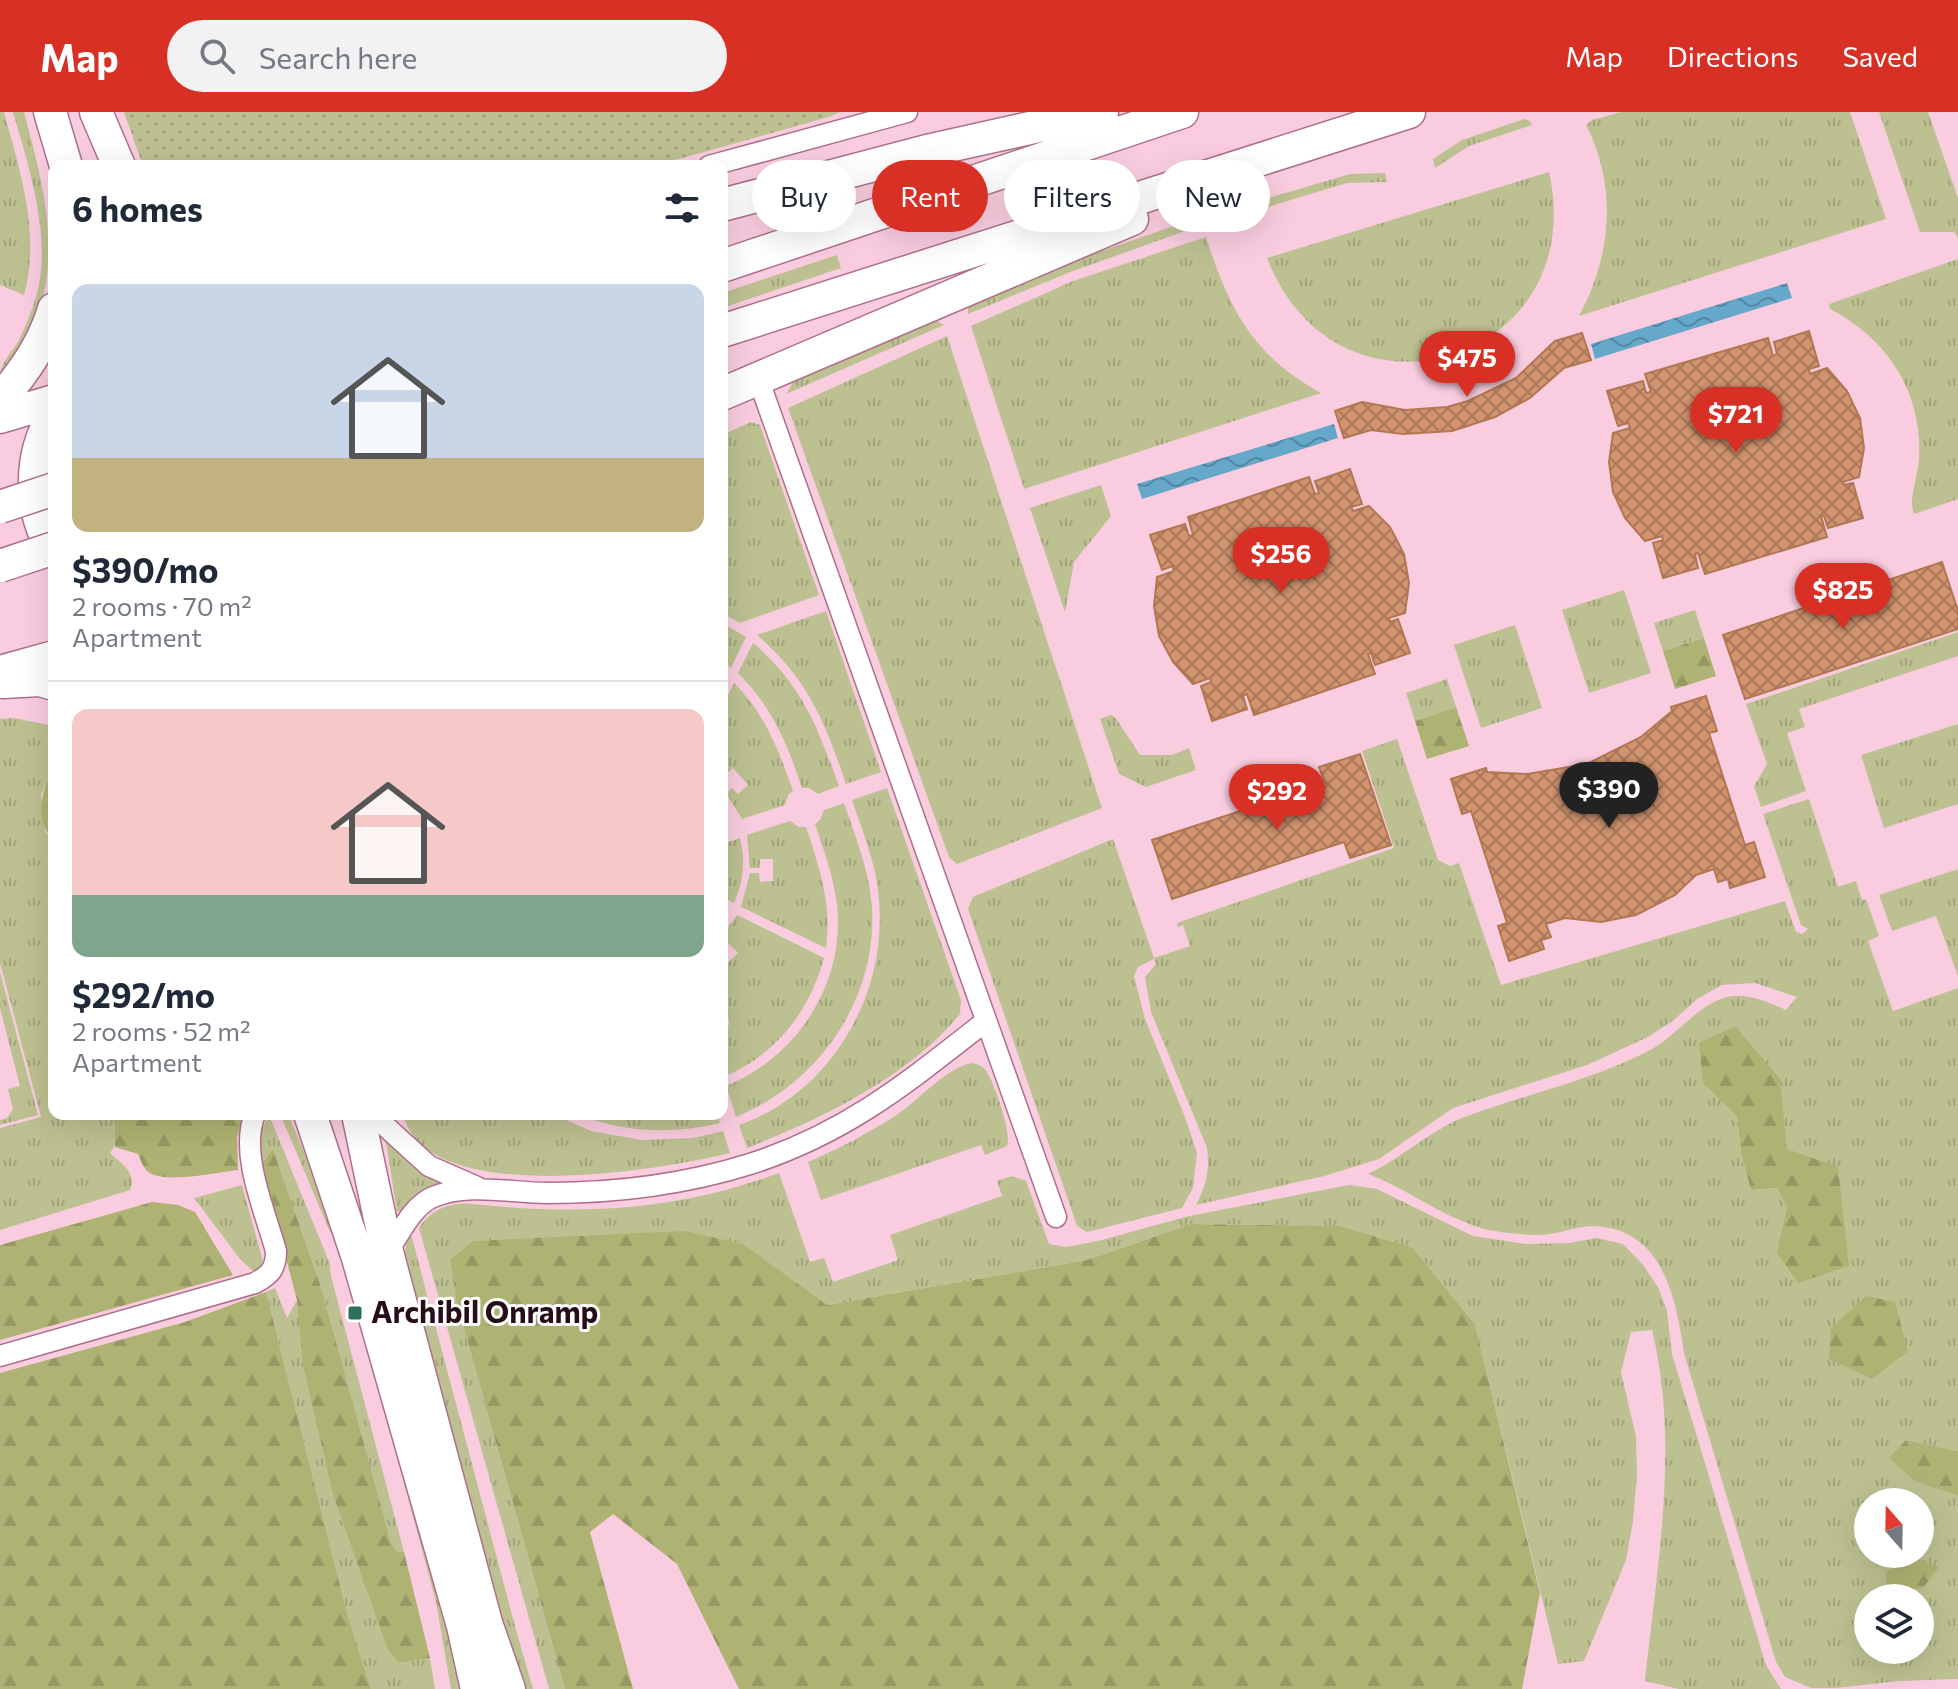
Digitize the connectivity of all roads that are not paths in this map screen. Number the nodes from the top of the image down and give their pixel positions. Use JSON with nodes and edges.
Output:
{"nodes":[{"id":1,"x":89,"y":112,"type":"edge"},
{"id":2,"x":96,"y":112,"type":"edge"},
{"id":3,"x":907,"y":112,"type":"edge"},
{"id":4,"x":1102,"y":112,"type":"edge"},
{"id":5,"x":1182,"y":112,"type":"edge"},
{"id":6,"x":1409,"y":112,"type":"edge"},
{"id":7,"x":52,"y":119,"type":"edge"},
{"id":8,"x":1312,"y":142,"type":"junction"},
{"id":9,"x":57,"y":160,"type":"edge"},
{"id":10,"x":64,"y":160,"type":"edge"},
{"id":11,"x":100,"y":160,"type":"edge"},
{"id":12,"x":116,"y":160,"type":"edge"},
{"id":13,"x":728,"y":161,"type":"edge"},
{"id":14,"x":728,"y":203,"type":"edge"},
{"id":15,"x":728,"y":264,"type":"edge"},
{"id":16,"x":48,"y":324,"type":"edge"},
{"id":17,"x":728,"y":329,"type":"edge"},
{"id":18,"x":758,"y":378,"type":"junction"},
{"id":19,"x":728,"y":391,"type":"edge"},
{"id":20,"x":0,"y":399,"type":"edge"},
{"id":21,"x":48,"y":403,"type":"edge"},
{"id":22,"x":0,"y":417,"type":"edge"},
{"id":23,"x":48,"y":430,"type":"edge"},
{"id":24,"x":48,"y":491,"type":"edge"},
{"id":25,"x":0,"y":507,"type":"edge"},
{"id":26,"x":48,"y":536,"type":"edge"},
{"id":27,"x":48,"y":551,"type":"edge"},
{"id":28,"x":0,"y":566,"type":"edge"},
{"id":29,"x":48,"y":659,"type":"edge"},
{"id":30,"x":0,"y":672,"type":"edge"},
{"id":31,"x":0,"y":682,"type":"edge"},
{"id":32,"x":48,"y":682,"type":"edge"},
{"id":33,"x":986,"y":1021,"type":"junction"},
{"id":34,"x":253,"y":1120,"type":"edge"},
{"id":35,"x":312,"y":1120,"type":"edge"},
{"id":36,"x":359,"y":1120,"type":"edge"},
{"id":37,"x":379,"y":1120,"type":"edge"},
{"id":38,"x":484,"y":1190,"type":"junction"},
{"id":39,"x":1056,"y":1217,"type":"dead end"},
{"id":40,"x":387,"y":1252,"type":"junction"},
{"id":41,"x":0,"y":1356,"type":"edge"},
{"id":42,"x":477,"y":1689,"type":"edge"},
{"id":43,"x":509,"y":1689,"type":"edge"}],
"edges":[{"from":1,"to":11,"type":"main road"},
{"from":2,"to":12,"type":"main road"},
{"from":3,"to":13,"type":"street"},
{"from":4,"to":14,"type":"main road"},
{"from":5,"to":15,"type":"main road"},
{"from":6,"to":8,"type":"main road"},
{"from":7,"to":9,"type":"main road"},
{"from":7,"to":10,"type":"main road"},
{"from":8,"to":17,"type":"main road"},
{"from":8,"to":18,"type":"main road"},
{"from":16,"to":20,"type":"main road"},
{"from":18,"to":19,"type":"main road"},
{"from":18,"to":33,"type":"street"},
{"from":21,"to":22,"type":"main road"},
{"from":23,"to":26,"type":"main road"},
{"from":24,"to":25,"type":"main road","bridge":true},
{"from":27,"to":28,"type":"main road","bridge":true},
{"from":29,"to":30,"type":"main road"},
{"from":31,"to":32,"type":"main road"},
{"from":33,"to":38,"type":"street"},
{"from":33,"to":39,"type":"street"},
{"from":34,"to":41,"type":"street"},
{"from":35,"to":42,"type":"main road"},
{"from":36,"to":40,"type":"main road"},
{"from":37,"to":38,"type":"street"},
{"from":38,"to":40,"type":"street"},
{"from":40,"to":43,"type":"main road"}]}
